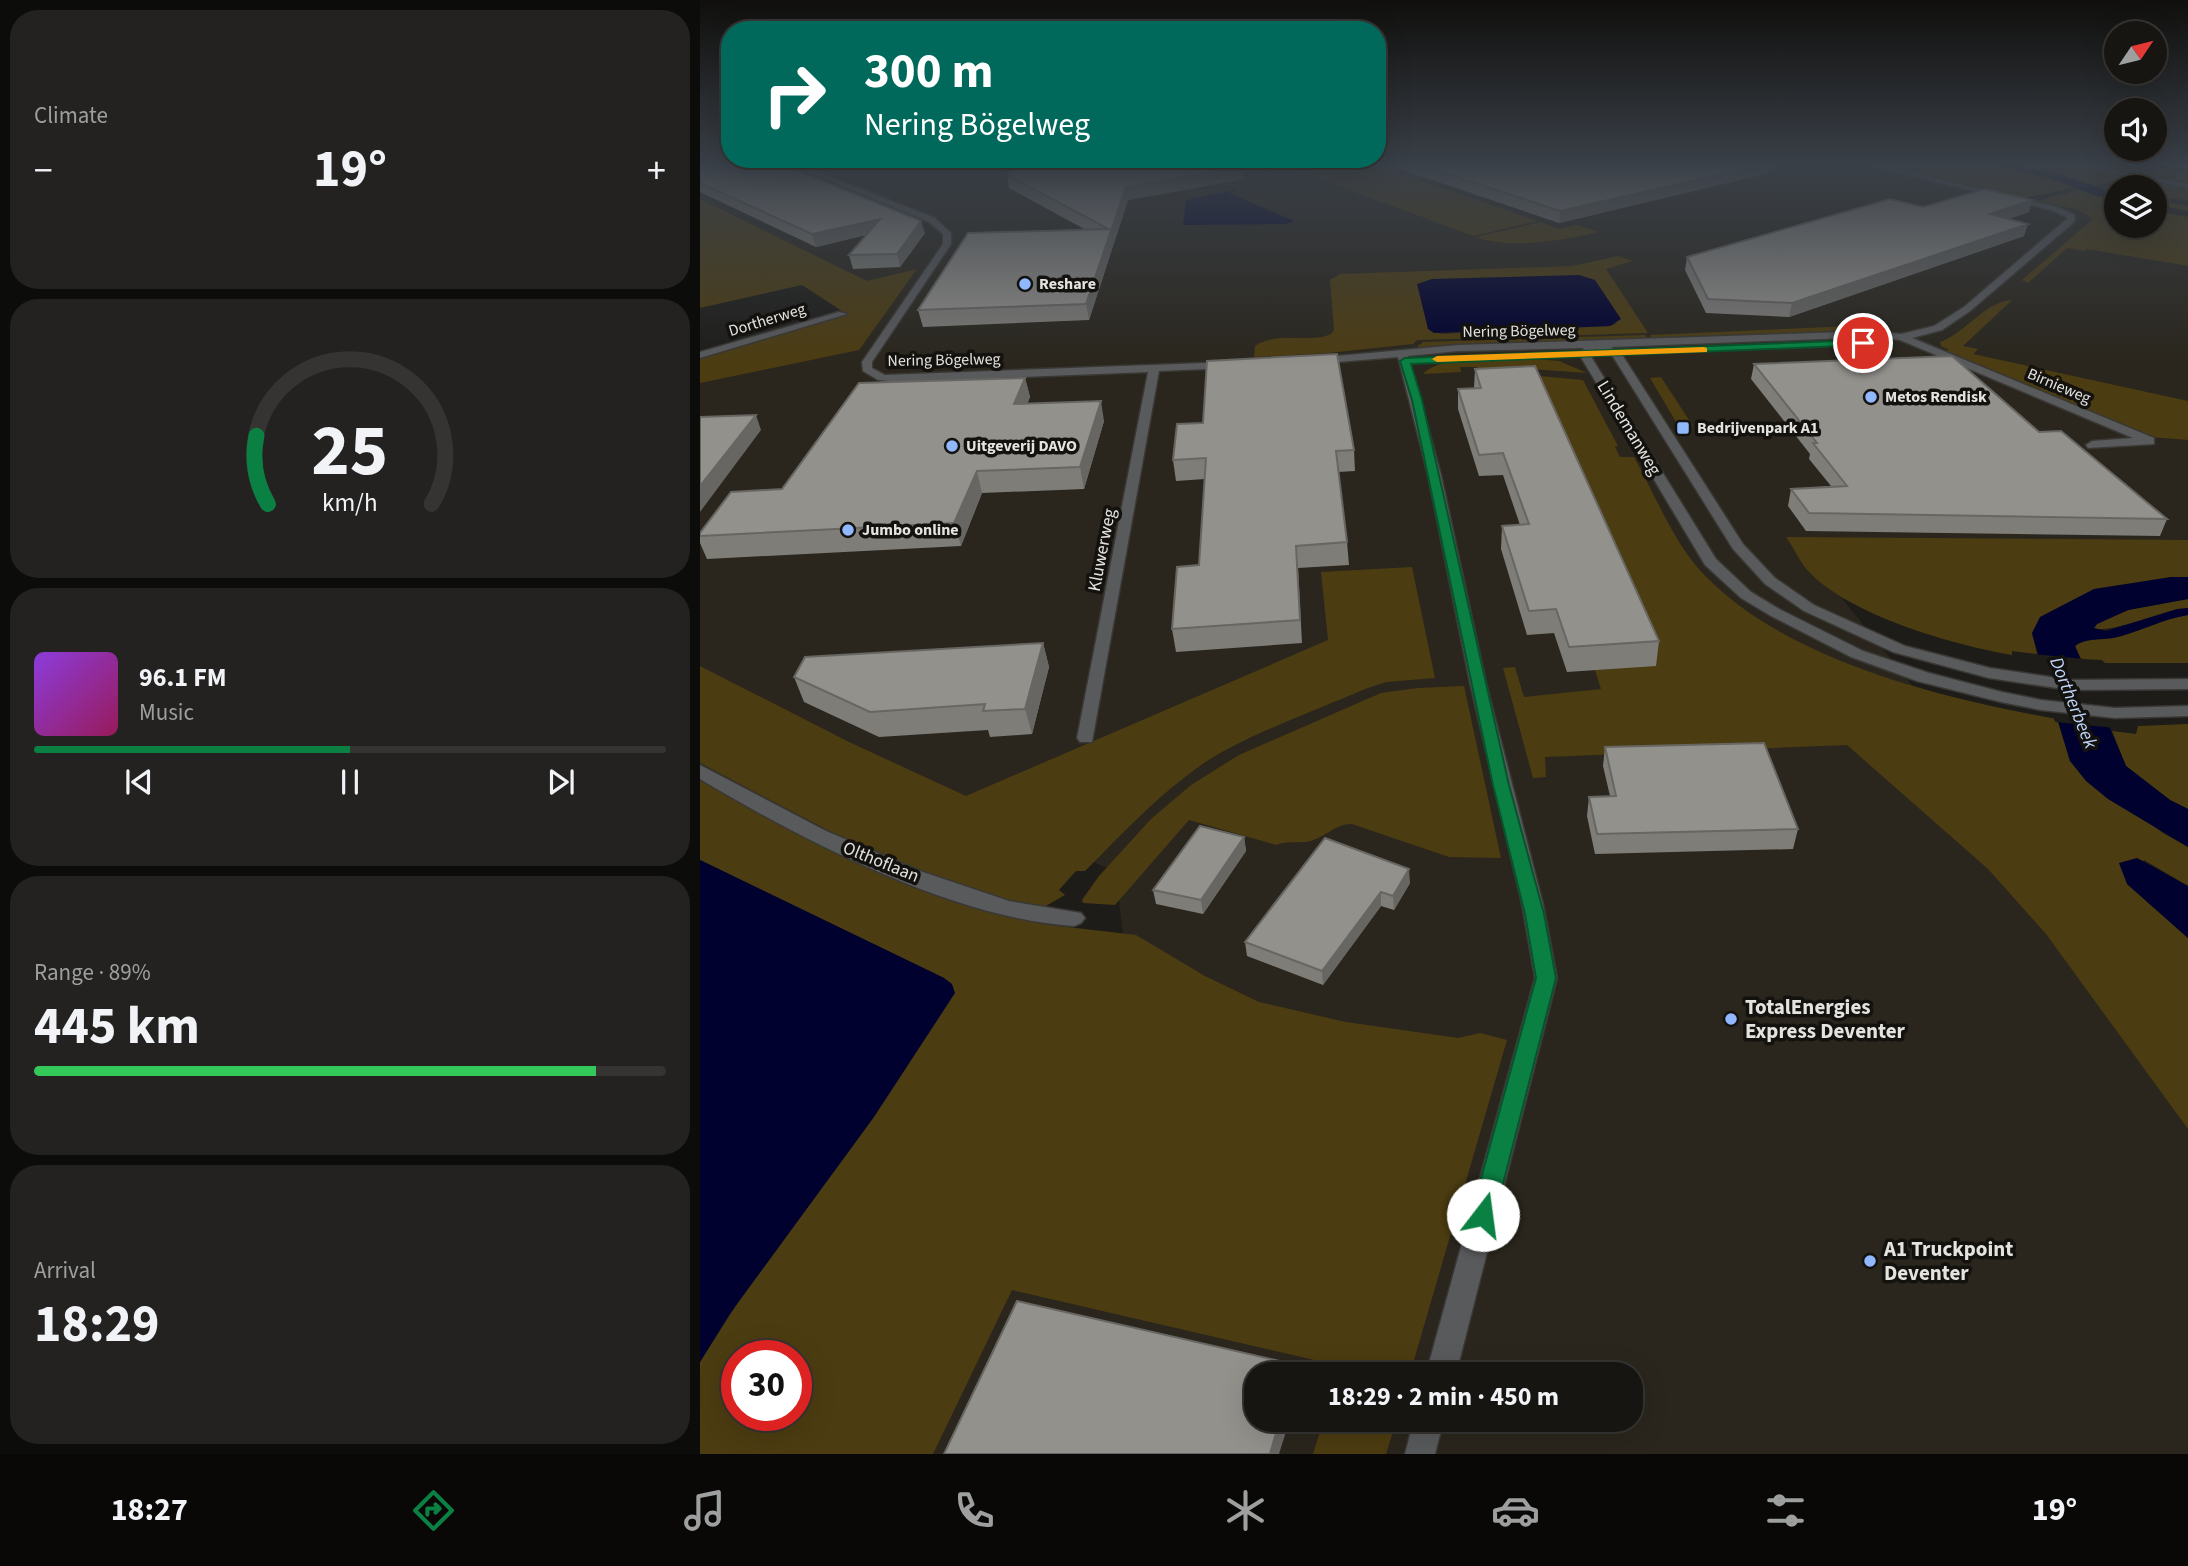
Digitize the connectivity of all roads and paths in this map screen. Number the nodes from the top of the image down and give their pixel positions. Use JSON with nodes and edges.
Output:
{"nodes":[{"id":1,"x":946,"y":231,"type":"edge"},
{"id":2,"x":2058,"y":231,"type":"edge"},
{"id":3,"x":842,"y":314,"type":"dead end"},
{"id":4,"x":1901,"y":338,"type":"junction"},
{"id":5,"x":1590,"y":350,"type":"junction"},
{"id":6,"x":1616,"y":353,"type":"junction"},
{"id":7,"x":700,"y":355,"type":"edge"},
{"id":8,"x":1404,"y":357,"type":"junction"},
{"id":9,"x":1305,"y":361,"type":"edge"},
{"id":10,"x":1237,"y":364,"type":"edge"},
{"id":11,"x":1154,"y":369,"type":"junction"},
{"id":12,"x":2092,"y":445,"type":"dead end"},
{"id":13,"x":2188,"y":684,"type":"edge"},
{"id":14,"x":2188,"y":711,"type":"edge"},
{"id":15,"x":1086,"y":738,"type":"dead end"},
{"id":16,"x":700,"y":771,"type":"edge"},
{"id":17,"x":1074,"y":918,"type":"dead end"},
{"id":18,"x":1444,"y":1362,"type":"edge"},
{"id":19,"x":1426,"y":1432,"type":"edge"},
{"id":20,"x":1420,"y":1454,"type":"edge"}],
"edges":[{"from":1,"to":11,"type":"street","name":"Nering Bögelweg"},
{"from":2,"to":4,"type":"street","name":"Birnieweg"},
{"from":3,"to":7,"type":"street","name":"Dortherweg"},
{"from":4,"to":5,"type":"street","name":"Birnieweg"},
{"from":4,"to":6,"type":"street","name":"Birnieweg"},
{"from":4,"to":12,"type":"street","name":"Birnieweg"},
{"from":5,"to":6,"type":"street","name":"Nering Bögelweg"},
{"from":5,"to":8,"type":"street","name":"Nering Bögelweg"},
{"from":5,"to":14,"type":"street","name":"Lindemanweg"},
{"from":6,"to":13,"type":"street","name":"Lindemanweg"},
{"from":8,"to":9,"type":"street","name":"Nering Bögelweg"},
{"from":8,"to":18,"type":"street"},
{"from":10,"to":11,"type":"street","name":"Nering Bögelweg"},
{"from":11,"to":15,"type":"street","name":"Kluwerweg"},
{"from":16,"to":17,"type":"street","name":"Olthoflaan"},
{"from":19,"to":20,"type":"street"}]}
